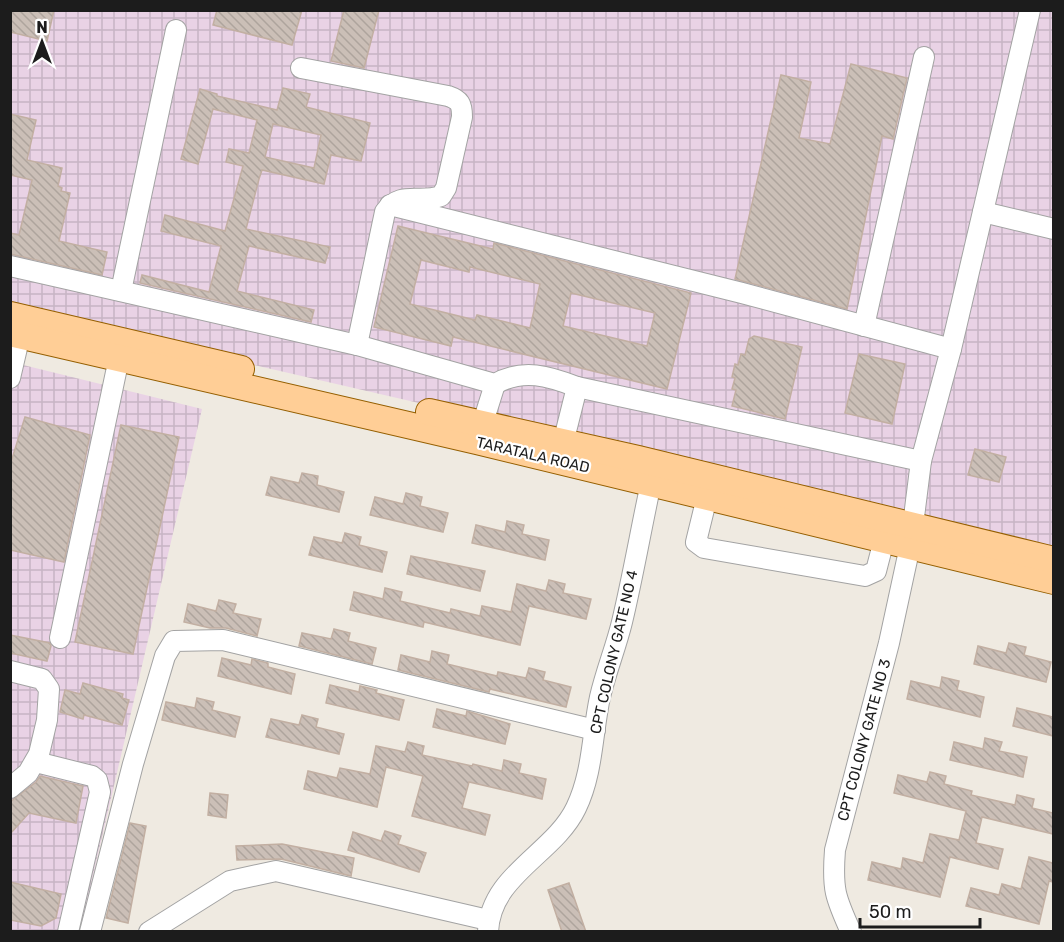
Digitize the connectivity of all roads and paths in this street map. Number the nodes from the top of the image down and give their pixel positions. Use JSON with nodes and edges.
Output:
{"nodes":[{"id":1,"x":1030,"y":10,"type":"edge"},
{"id":2,"x":176,"y":30,"type":"dead end"},
{"id":3,"x":924,"y":57,"type":"dead end"},
{"id":4,"x":301,"y":68,"type":"dead end"},
{"id":5,"x":390,"y":205,"type":"junction"},
{"id":6,"x":983,"y":212,"type":"junction"},
{"id":7,"x":1053,"y":229,"type":"edge"},
{"id":8,"x":10,"y":266,"type":"edge"},
{"id":9,"x":121,"y":291,"type":"junction"},
{"id":10,"x":864,"y":326,"type":"junction"},
{"id":11,"x":14,"y":328,"type":"edge"},
{"id":12,"x":357,"y":345,"type":"junction"},
{"id":13,"x":951,"y":349,"type":"junction"},
{"id":14,"x":119,"y":358,"type":"junction"},
{"id":15,"x":10,"y":378,"type":"edge"},
{"id":16,"x":495,"y":384,"type":"junction"},
{"id":17,"x":577,"y":387,"type":"junction"},
{"id":18,"x":479,"y":432,"type":"junction"},
{"id":19,"x":561,"y":451,"type":"junction"},
{"id":20,"x":921,"y":461,"type":"junction"},
{"id":21,"x":651,"y":483,"type":"junction"},
{"id":22,"x":707,"y":497,"type":"junction"},
{"id":23,"x":911,"y":536,"type":"junction"},
{"id":24,"x":884,"y":540,"type":"junction"},
{"id":25,"x":1053,"y":560,"type":"edge"},
{"id":26,"x":1053,"y":581,"type":"edge"},
{"id":27,"x":60,"y":638,"type":"dead end"},
{"id":28,"x":10,"y":671,"type":"edge"},
{"id":29,"x":595,"y":730,"type":"junction"},
{"id":30,"x":36,"y":762,"type":"junction"},
{"id":31,"x":10,"y":788,"type":"edge"},
{"id":32,"x":488,"y":926,"type":"edge"},
{"id":33,"x":68,"y":932,"type":"edge"},
{"id":34,"x":90,"y":932,"type":"edge"},
{"id":35,"x":149,"y":932,"type":"edge"},
{"id":36,"x":851,"y":932,"type":"edge"}],
"edges":[{"from":1,"to":6,"type":"street","name":"CPT COLONY GATE NO 3"},
{"from":2,"to":9,"type":"street"},
{"from":3,"to":10,"type":"street"},
{"from":4,"to":5,"type":"street"},
{"from":5,"to":10,"type":"street"},
{"from":5,"to":12,"type":"street"},
{"from":6,"to":7,"type":"street"},
{"from":6,"to":13,"type":"street","name":"CPT COLONY GATE NO 3"},
{"from":8,"to":9,"type":"street"},
{"from":9,"to":12,"type":"street"},
{"from":10,"to":13,"type":"street"},
{"from":11,"to":14,"type":"main road","name":"TARATALA ROAD"},
{"from":11,"to":15,"type":"street"},
{"from":11,"to":18,"type":"main road"},
{"from":12,"to":16,"type":"street"},
{"from":13,"to":20,"type":"street","name":"CPT COLONY GATE NO 3"},
{"from":14,"to":18,"type":"main road","name":"TARATALA ROAD"},
{"from":14,"to":27,"type":"street"},
{"from":16,"to":17,"type":"street"},
{"from":16,"to":18,"type":"street"},
{"from":17,"to":19,"type":"street"},
{"from":17,"to":20,"type":"street"},
{"from":18,"to":19,"type":"main road"},
{"from":19,"to":21,"type":"main road","name":"TARATALA ROAD"},
{"from":19,"to":23,"type":"main road"},
{"from":20,"to":23,"type":"street","name":"CPT COLONY GATE NO 3"},
{"from":21,"to":22,"type":"main road","name":"TARATALA ROAD"},
{"from":21,"to":29,"type":"street","name":"CPT COLONY GATE NO 4"},
{"from":22,"to":24,"type":"main road","name":"TARATALA ROAD"},
{"from":22,"to":24,"type":"street"},
{"from":23,"to":24,"type":"main road","name":"TARATALA ROAD"},
{"from":23,"to":25,"type":"main road"},
{"from":23,"to":26,"type":"main road","name":"TARATALA ROAD"},
{"from":23,"to":36,"type":"street","name":"CPT COLONY GATE NO 3"},
{"from":28,"to":30,"type":"street"},
{"from":29,"to":32,"type":"street","name":"CPT COLONY GATE NO 4"},
{"from":29,"to":34,"type":"street"},
{"from":30,"to":31,"type":"street"},
{"from":30,"to":33,"type":"street"},
{"from":32,"to":35,"type":"street"}]}
